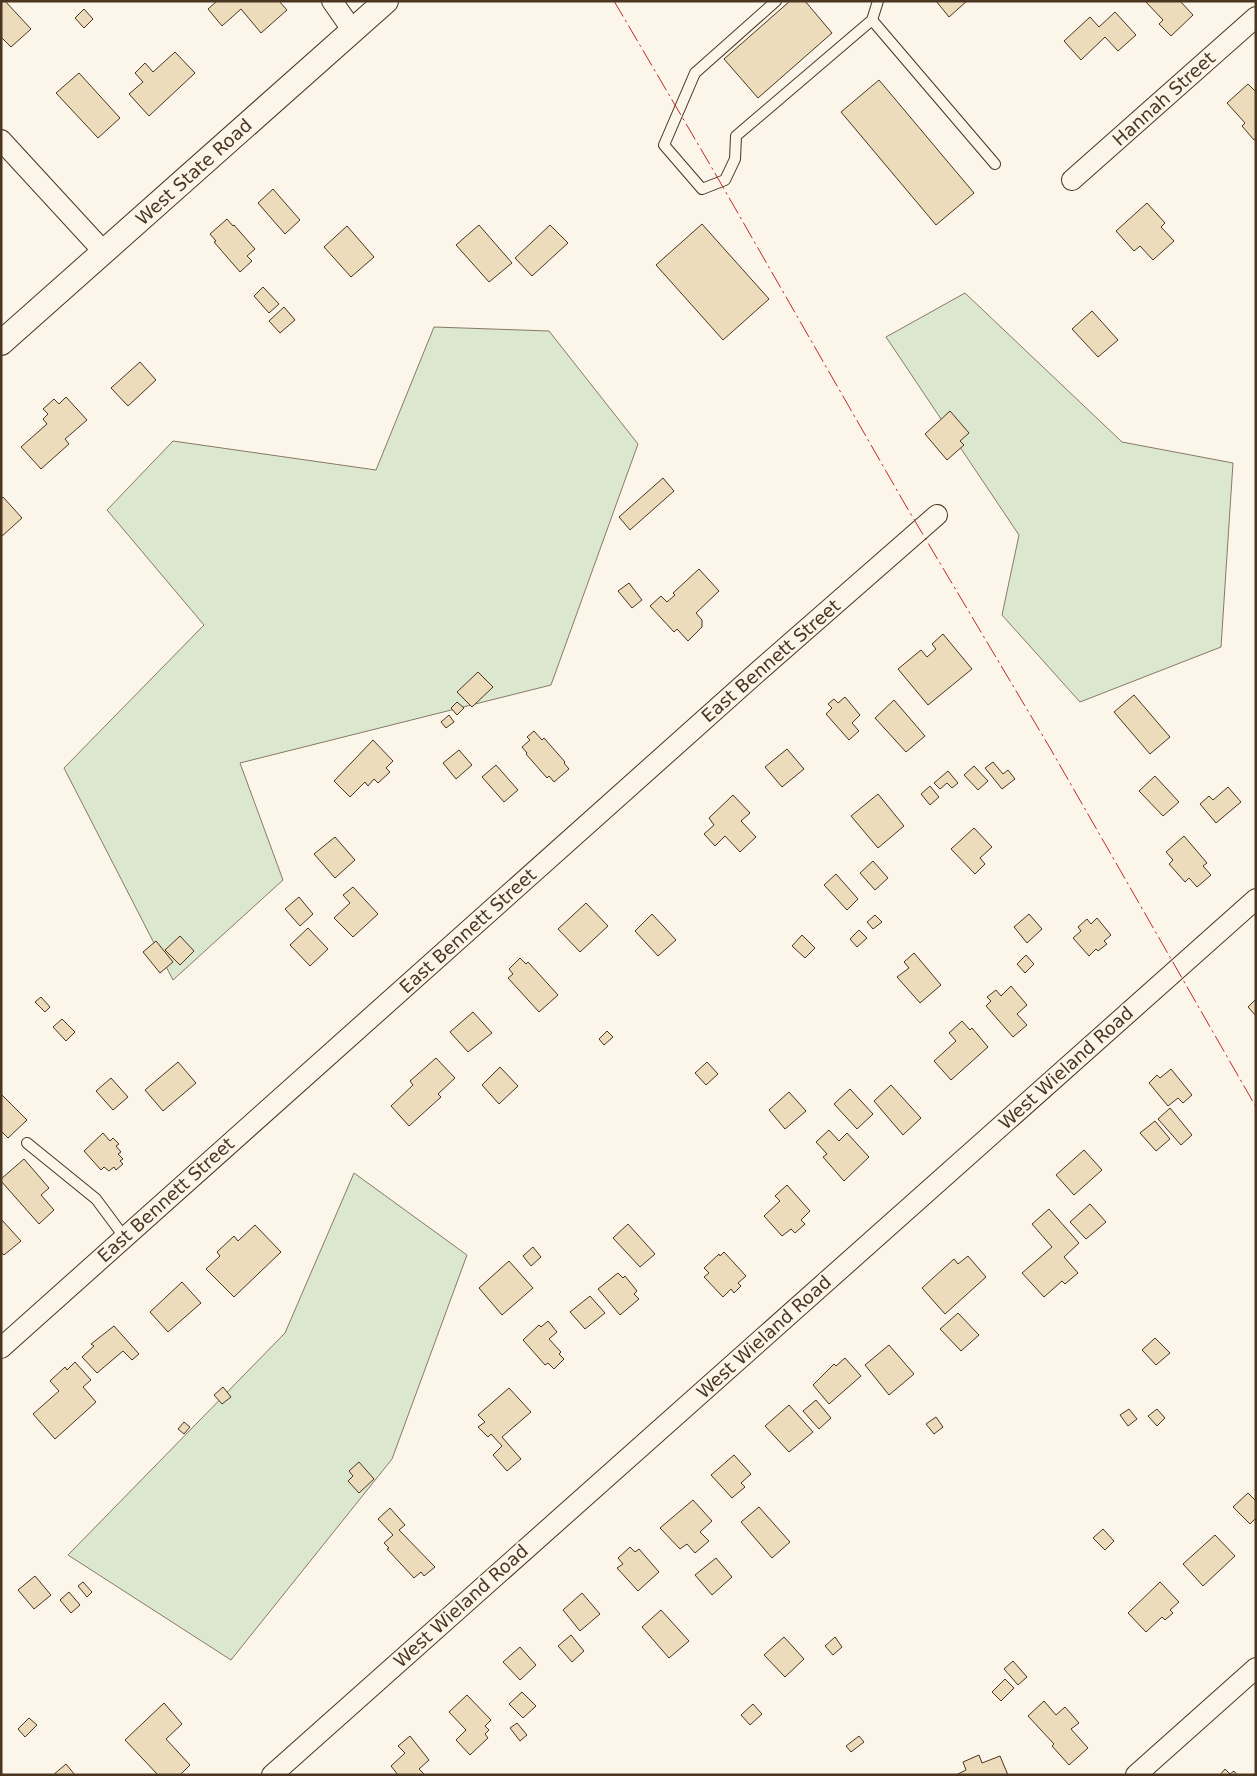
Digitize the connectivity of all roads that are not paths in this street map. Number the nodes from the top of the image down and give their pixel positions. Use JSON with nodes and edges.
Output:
{"nodes":[{"id":1,"x":332,"y":1,"type":"edge"},
{"id":2,"x":386,"y":1,"type":"edge"},
{"id":3,"x":776,"y":1,"type":"edge"},
{"id":4,"x":878,"y":1,"type":"edge"},
{"id":5,"x":1256,"y":17,"type":"edge"},
{"id":6,"x":872,"y":20,"type":"junction"},
{"id":7,"x":353,"y":31,"type":"junction"},
{"id":8,"x":1,"y":140,"type":"edge"},
{"id":9,"x":995,"y":164,"type":"dead end"},
{"id":10,"x":1072,"y":180,"type":"dead end"},
{"id":11,"x":104,"y":252,"type":"junction"},
{"id":12,"x":1,"y":343,"type":"edge"},
{"id":13,"x":937,"y":515,"type":"dead end"},
{"id":14,"x":1255,"y":902,"type":"edge"},
{"id":15,"x":27,"y":1142,"type":"dead end"},
{"id":16,"x":124,"y":1238,"type":"junction"},
{"id":17,"x":1,"y":1348,"type":"edge"},
{"id":18,"x":1256,"y":1668,"type":"edge"},
{"id":19,"x":272,"y":1775,"type":"edge"},
{"id":20,"x":1136,"y":1775,"type":"edge"}],
"edges":[{"from":1,"to":7,"type":"street"},
{"from":2,"to":7,"type":"street","name":"West State Road"},
{"from":3,"to":6,"type":"lane"},
{"from":4,"to":6,"type":"lane"},
{"from":5,"to":10,"type":"street","name":"Hannah Street"},
{"from":6,"to":9,"type":"lane"},
{"from":7,"to":11,"type":"street","name":"West State Road"},
{"from":8,"to":11,"type":"street"},
{"from":11,"to":12,"type":"street","name":"West State Road"},
{"from":13,"to":16,"type":"street","name":"East Bennett Street"},
{"from":14,"to":19,"type":"street","name":"West Wieland Road"},
{"from":15,"to":16,"type":"lane"},
{"from":16,"to":17,"type":"street","name":"East Bennett Street"},
{"from":18,"to":20,"type":"street"}]}
